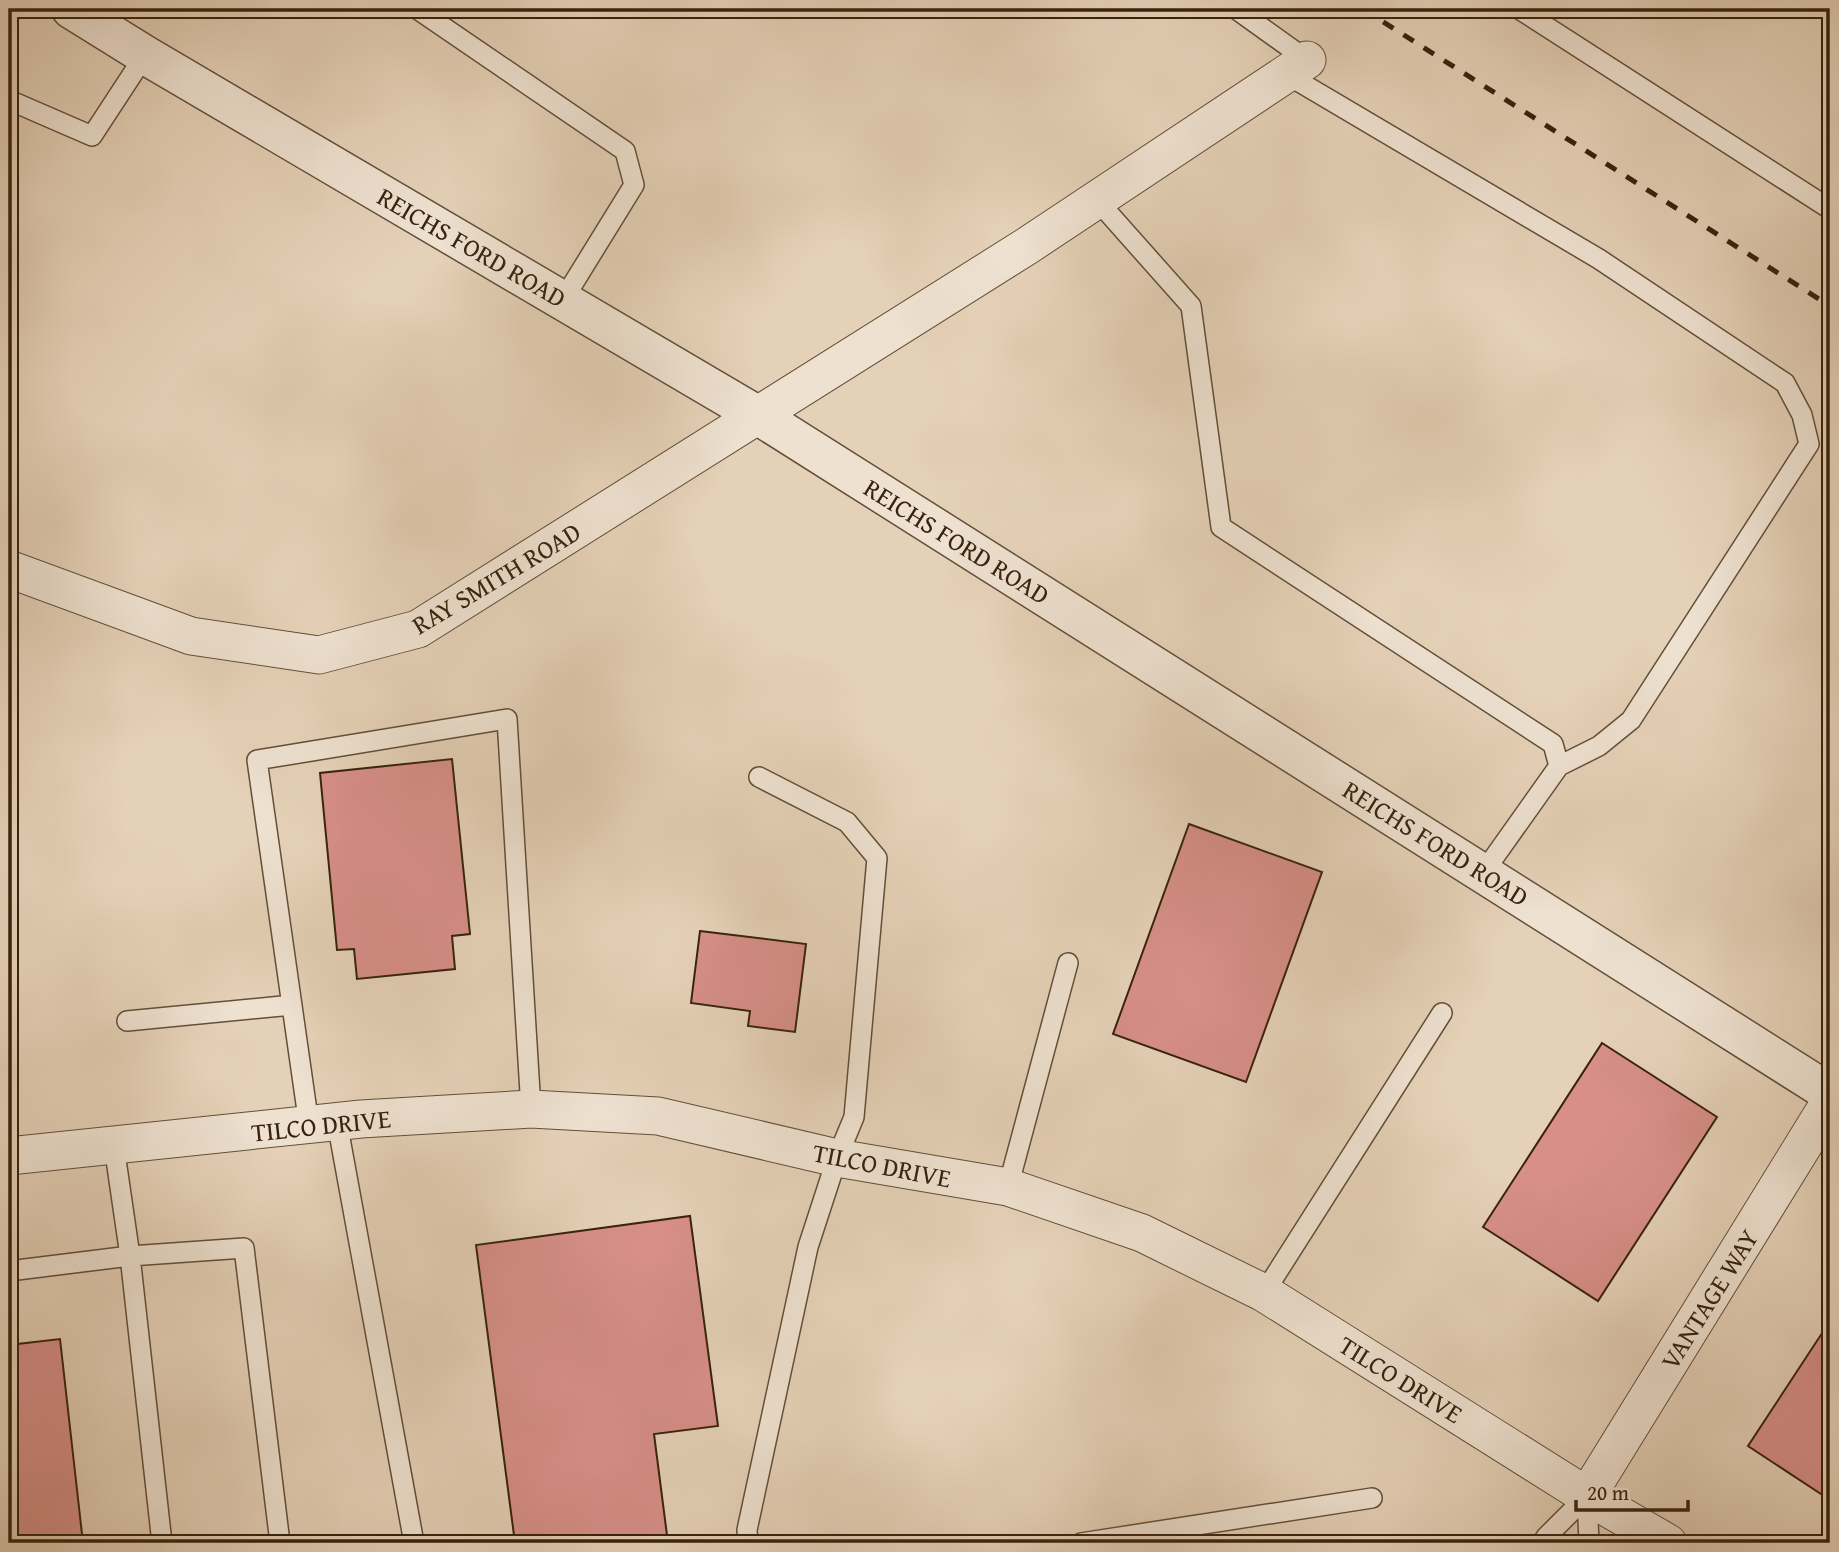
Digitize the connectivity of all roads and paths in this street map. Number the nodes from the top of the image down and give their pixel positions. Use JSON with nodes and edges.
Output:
{"nodes":[{"id":1,"x":71,"y":9,"type":"edge"},
{"id":2,"x":417,"y":9,"type":"edge"},
{"id":3,"x":1236,"y":9,"type":"edge"},
{"id":4,"x":1519,"y":9,"type":"edge"},
{"id":5,"x":145,"y":55,"type":"junction"},
{"id":6,"x":1296,"y":67,"type":"junction"},
{"id":7,"x":9,"y":100,"type":"edge"},
{"id":8,"x":1096,"y":199,"type":"junction"},
{"id":9,"x":1830,"y":209,"type":"edge"},
{"id":10,"x":563,"y":300,"type":"junction"},
{"id":11,"x":759,"y":416,"type":"junction"},
{"id":12,"x":9,"y":569,"type":"edge"},
{"id":13,"x":1559,"y":766,"type":"junction"},
{"id":14,"x":759,"y":777,"type":"dead end"},
{"id":15,"x":1483,"y":873,"type":"junction"},
{"id":16,"x":1068,"y":963,"type":"dead end"},
{"id":17,"x":292,"y":1004,"type":"junction"},
{"id":18,"x":1442,"y":1013,"type":"dead end"},
{"id":19,"x":127,"y":1021,"type":"dead end"},
{"id":20,"x":1830,"y":1093,"type":"edge"},
{"id":21,"x":1830,"y":1102,"type":"edge"},
{"id":22,"x":531,"y":1109,"type":"junction"},
{"id":23,"x":323,"y":1124,"type":"junction"},
{"id":24,"x":114,"y":1146,"type":"junction"},
{"id":25,"x":9,"y":1156,"type":"edge"},
{"id":26,"x":837,"y":1158,"type":"junction"},
{"id":27,"x":1008,"y":1187,"type":"junction"},
{"id":28,"x":130,"y":1256,"type":"junction"},
{"id":29,"x":9,"y":1271,"type":"edge"},
{"id":30,"x":1264,"y":1293,"type":"junction"},
{"id":31,"x":1587,"y":1496,"type":"junction"},
{"id":32,"x":1372,"y":1498,"type":"dead end"},
{"id":33,"x":162,"y":1543,"type":"edge"},
{"id":34,"x":280,"y":1543,"type":"edge"},
{"id":35,"x":414,"y":1543,"type":"edge"},
{"id":36,"x":748,"y":1543,"type":"edge"},
{"id":37,"x":1081,"y":1543,"type":"edge"},
{"id":38,"x":1542,"y":1543,"type":"edge"},
{"id":39,"x":1589,"y":1543,"type":"edge"},
{"id":40,"x":1668,"y":1543,"type":"edge"}],
"edges":[{"from":1,"to":5,"type":"street","name":"REICHS FORD ROAD"},
{"from":2,"to":10,"type":"lane"},
{"from":3,"to":6,"type":"lane"},
{"from":4,"to":9,"type":"lane"},
{"from":5,"to":7,"type":"lane"},
{"from":5,"to":10,"type":"street","name":"REICHS FORD ROAD"},
{"from":6,"to":8,"type":"street","name":"RAY SMITH ROAD"},
{"from":6,"to":13,"type":"lane"},
{"from":8,"to":11,"type":"street","name":"RAY SMITH ROAD"},
{"from":8,"to":13,"type":"lane"},
{"from":10,"to":11,"type":"street","name":"REICHS FORD ROAD"},
{"from":11,"to":12,"type":"street","name":"RAY SMITH ROAD"},
{"from":11,"to":15,"type":"street","name":"REICHS FORD ROAD"},
{"from":13,"to":15,"type":"lane"},
{"from":14,"to":26,"type":"lane"},
{"from":15,"to":20,"type":"street","name":"REICHS FORD ROAD"},
{"from":16,"to":27,"type":"lane"},
{"from":17,"to":19,"type":"lane"},
{"from":17,"to":22,"type":"lane"},
{"from":17,"to":23,"type":"lane"},
{"from":18,"to":30,"type":"lane"},
{"from":21,"to":31,"type":"street","name":"VANTAGE WAY"},
{"from":22,"to":23,"type":"street","name":"TILCO DRIVE"},
{"from":22,"to":26,"type":"street","name":"TILCO DRIVE"},
{"from":23,"to":24,"type":"street","name":"TILCO DRIVE"},
{"from":23,"to":35,"type":"lane"},
{"from":24,"to":25,"type":"street","name":"TILCO DRIVE"},
{"from":24,"to":28,"type":"lane"},
{"from":26,"to":27,"type":"street","name":"TILCO DRIVE"},
{"from":26,"to":36,"type":"lane"},
{"from":27,"to":30,"type":"street","name":"TILCO DRIVE"},
{"from":28,"to":29,"type":"lane"},
{"from":28,"to":33,"type":"lane"},
{"from":28,"to":34,"type":"lane"},
{"from":30,"to":31,"type":"street","name":"TILCO DRIVE"},
{"from":31,"to":38,"type":"lane"},
{"from":31,"to":39,"type":"lane"},
{"from":31,"to":40,"type":"street","name":"TILCO DRIVE"},
{"from":32,"to":37,"type":"lane"}]}
